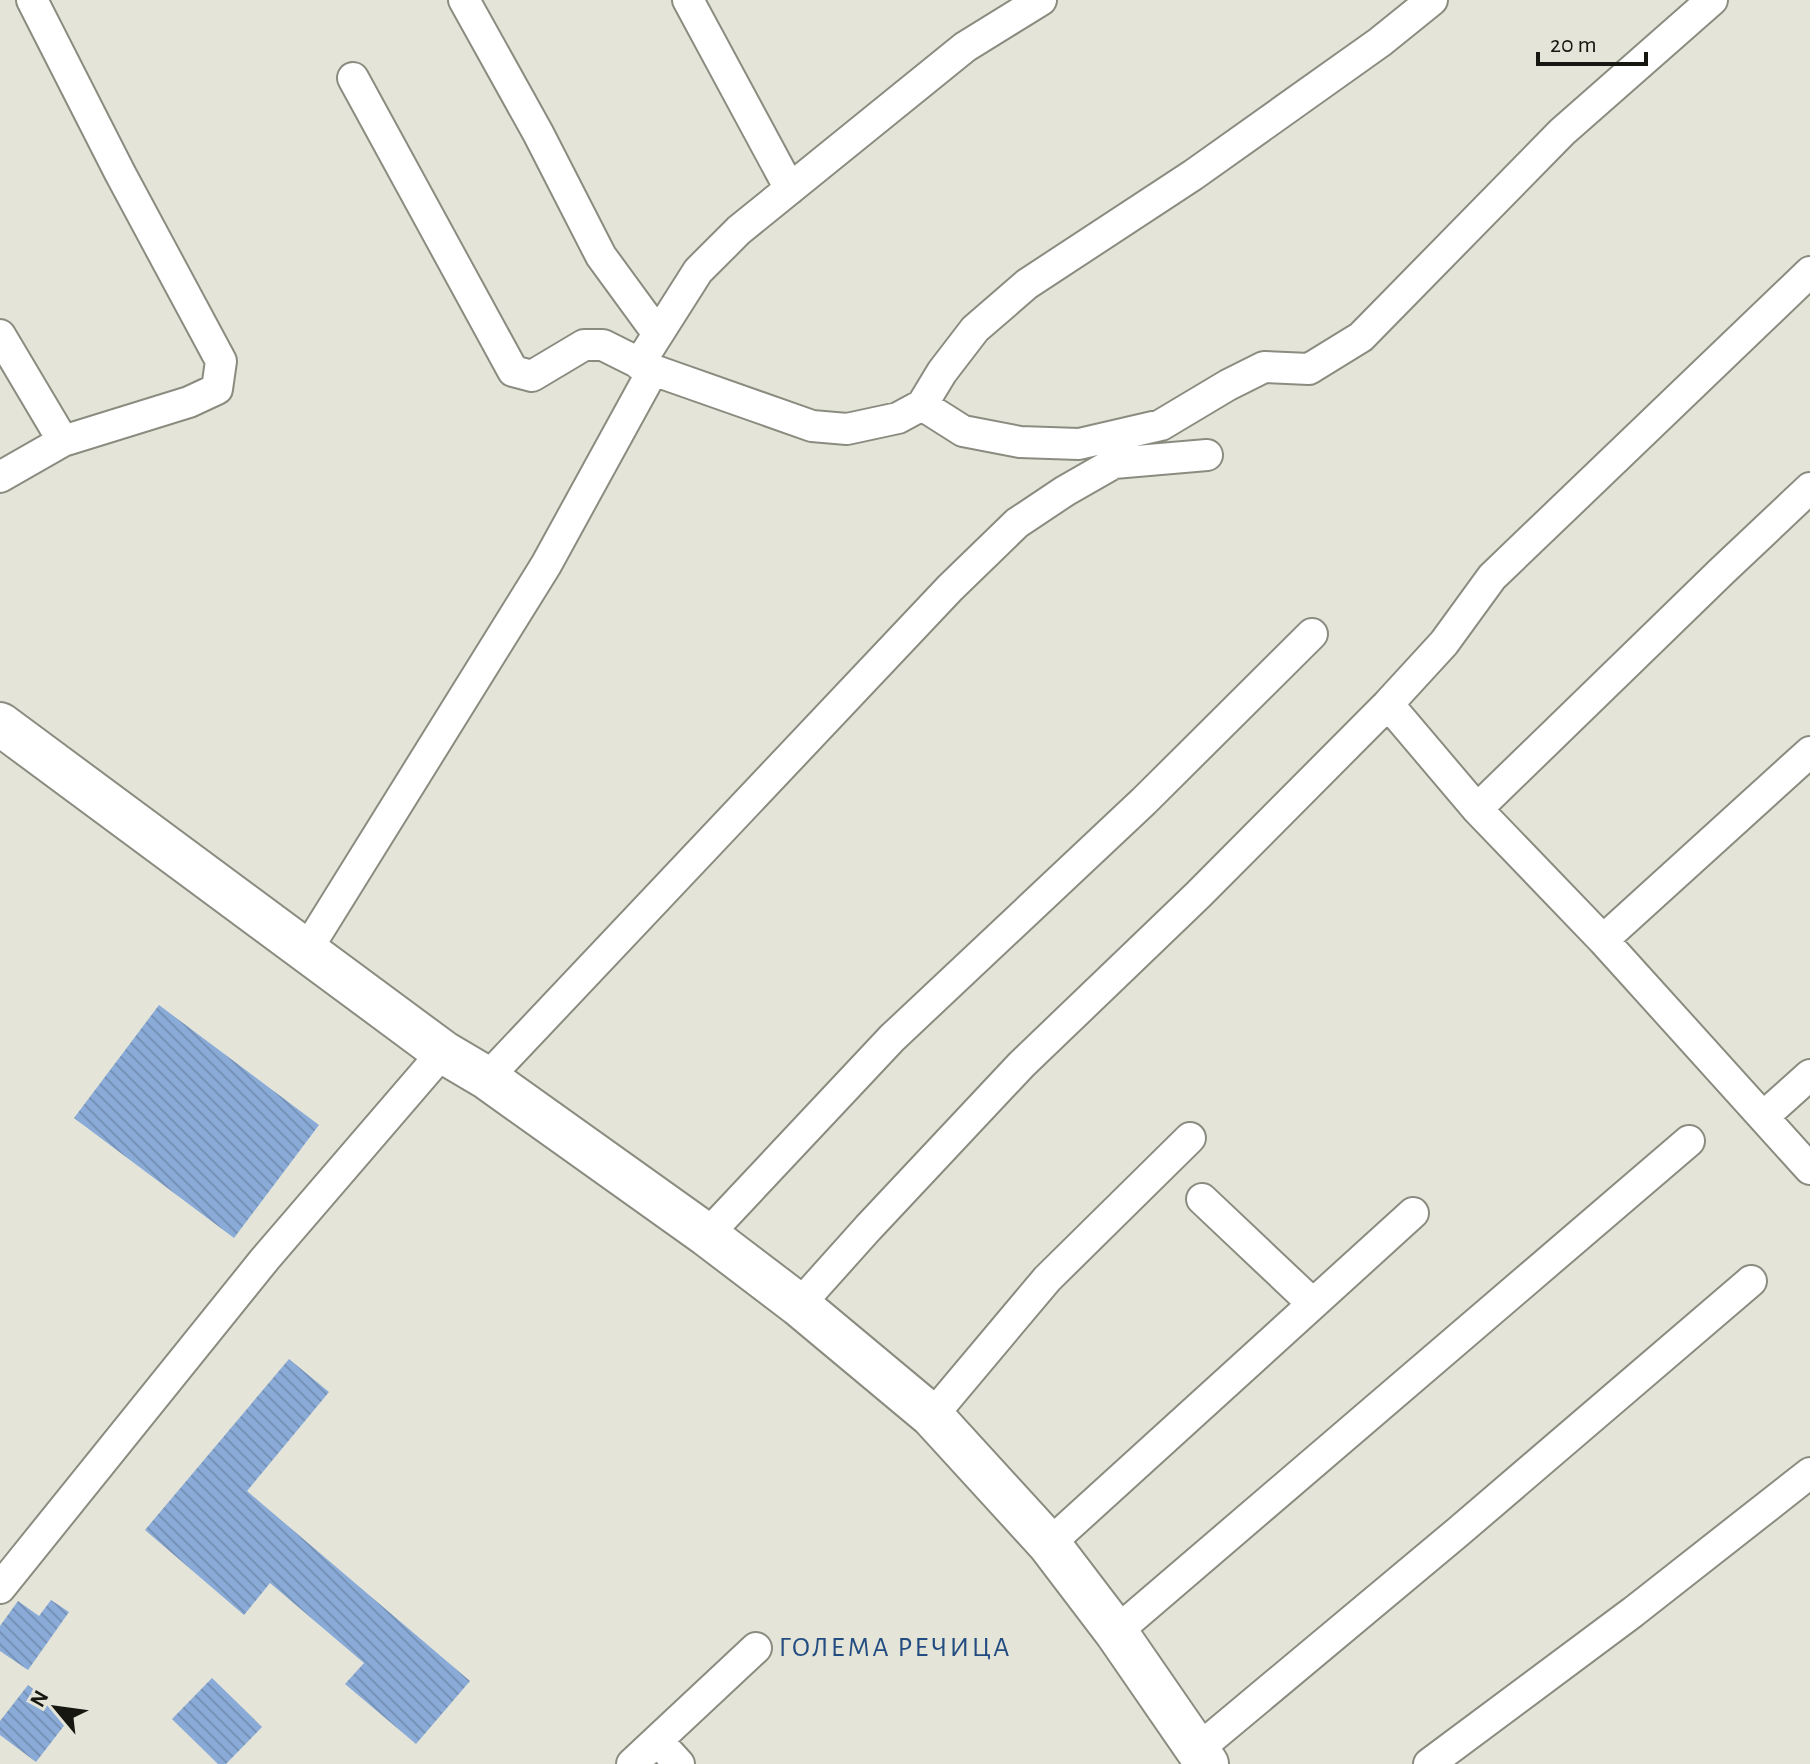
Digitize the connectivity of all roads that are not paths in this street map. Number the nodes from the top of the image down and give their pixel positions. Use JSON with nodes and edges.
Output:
{"nodes":[{"id":1,"x":32,"y":0,"type":"edge"},
{"id":2,"x":464,"y":0,"type":"edge"},
{"id":3,"x":688,"y":0,"type":"edge"},
{"id":4,"x":1041,"y":0,"type":"edge"},
{"id":5,"x":1432,"y":0,"type":"edge"},
{"id":6,"x":1712,"y":0,"type":"edge"},
{"id":7,"x":353,"y":78,"type":"dead end"},
{"id":8,"x":790,"y":189,"type":"junction"},
{"id":9,"x":1810,"y":272,"type":"edge"},
{"id":10,"x":658,"y":334,"type":"junction"},
{"id":11,"x":0,"y":335,"type":"edge"},
{"id":12,"x":646,"y":367,"type":"junction"},
{"id":13,"x":922,"y":405,"type":"junction"},
{"id":14,"x":63,"y":441,"type":"junction"},
{"id":15,"x":1207,"y":455,"type":"dead end"},
{"id":16,"x":0,"y":477,"type":"edge"},
{"id":17,"x":1810,"y":488,"type":"edge"},
{"id":18,"x":1312,"y":634,"type":"dead end"},
{"id":19,"x":1388,"y":704,"type":"junction"},
{"id":20,"x":0,"y":724,"type":"edge"},
{"id":21,"x":1810,"y":752,"type":"edge"},
{"id":22,"x":1477,"y":809,"type":"junction"},
{"id":23,"x":1603,"y":940,"type":"junction"},
{"id":24,"x":306,"y":951,"type":"junction"},
{"id":25,"x":443,"y":1052,"type":"junction"},
{"id":26,"x":1810,"y":1075,"type":"edge"},
{"id":27,"x":487,"y":1078,"type":"junction"},
{"id":28,"x":1763,"y":1117,"type":"junction"},
{"id":29,"x":1190,"y":1138,"type":"dead end"},
{"id":30,"x":1689,"y":1141,"type":"dead end"},
{"id":31,"x":1810,"y":1169,"type":"edge"},
{"id":32,"x":1202,"y":1199,"type":"dead end"},
{"id":33,"x":1413,"y":1213,"type":"dead end"},
{"id":34,"x":707,"y":1235,"type":"junction"},
{"id":35,"x":1751,"y":1281,"type":"dead end"},
{"id":36,"x":1313,"y":1304,"type":"junction"},
{"id":37,"x":799,"y":1305,"type":"junction"},
{"id":38,"x":932,"y":1416,"type":"junction"},
{"id":39,"x":1810,"y":1473,"type":"edge"},
{"id":40,"x":1049,"y":1544,"type":"junction"},
{"id":41,"x":0,"y":1588,"type":"edge"},
{"id":42,"x":1116,"y":1632,"type":"junction"},
{"id":43,"x":756,"y":1648,"type":"dead end"},
{"id":44,"x":658,"y":1741,"type":"junction"},
{"id":45,"x":1202,"y":1757,"type":"edge"},
{"id":46,"x":632,"y":1764,"type":"edge"},
{"id":47,"x":679,"y":1764,"type":"edge"},
{"id":48,"x":1429,"y":1764,"type":"edge"}],
"edges":[{"from":1,"to":14,"type":"street"},
{"from":2,"to":10,"type":"street"},
{"from":3,"to":8,"type":"street"},
{"from":4,"to":8,"type":"street"},
{"from":5,"to":13,"type":"street"},
{"from":6,"to":13,"type":"street"},
{"from":7,"to":12,"type":"street"},
{"from":8,"to":10,"type":"street"},
{"from":9,"to":19,"type":"street"},
{"from":10,"to":12,"type":"street"},
{"from":11,"to":14,"type":"street"},
{"from":12,"to":13,"type":"street"},
{"from":12,"to":24,"type":"street"},
{"from":14,"to":16,"type":"street"},
{"from":15,"to":27,"type":"street"},
{"from":17,"to":22,"type":"street"},
{"from":18,"to":34,"type":"street"},
{"from":19,"to":22,"type":"street"},
{"from":19,"to":37,"type":"street"},
{"from":20,"to":24,"type":"main road"},
{"from":21,"to":23,"type":"street"},
{"from":22,"to":23,"type":"street"},
{"from":23,"to":28,"type":"street"},
{"from":24,"to":25,"type":"main road"},
{"from":25,"to":27,"type":"main road"},
{"from":25,"to":41,"type":"street"},
{"from":26,"to":28,"type":"street"},
{"from":27,"to":34,"type":"main road"},
{"from":28,"to":31,"type":"street"},
{"from":29,"to":38,"type":"street"},
{"from":30,"to":42,"type":"street"},
{"from":32,"to":36,"type":"street"},
{"from":33,"to":36,"type":"street"},
{"from":34,"to":37,"type":"main road"},
{"from":35,"to":45,"type":"street"},
{"from":36,"to":40,"type":"street"},
{"from":37,"to":38,"type":"main road"},
{"from":38,"to":40,"type":"main road"},
{"from":39,"to":48,"type":"street"},
{"from":40,"to":42,"type":"main road"},
{"from":42,"to":45,"type":"main road"},
{"from":43,"to":44,"type":"street"},
{"from":44,"to":46,"type":"street"},
{"from":44,"to":47,"type":"street"}]}
